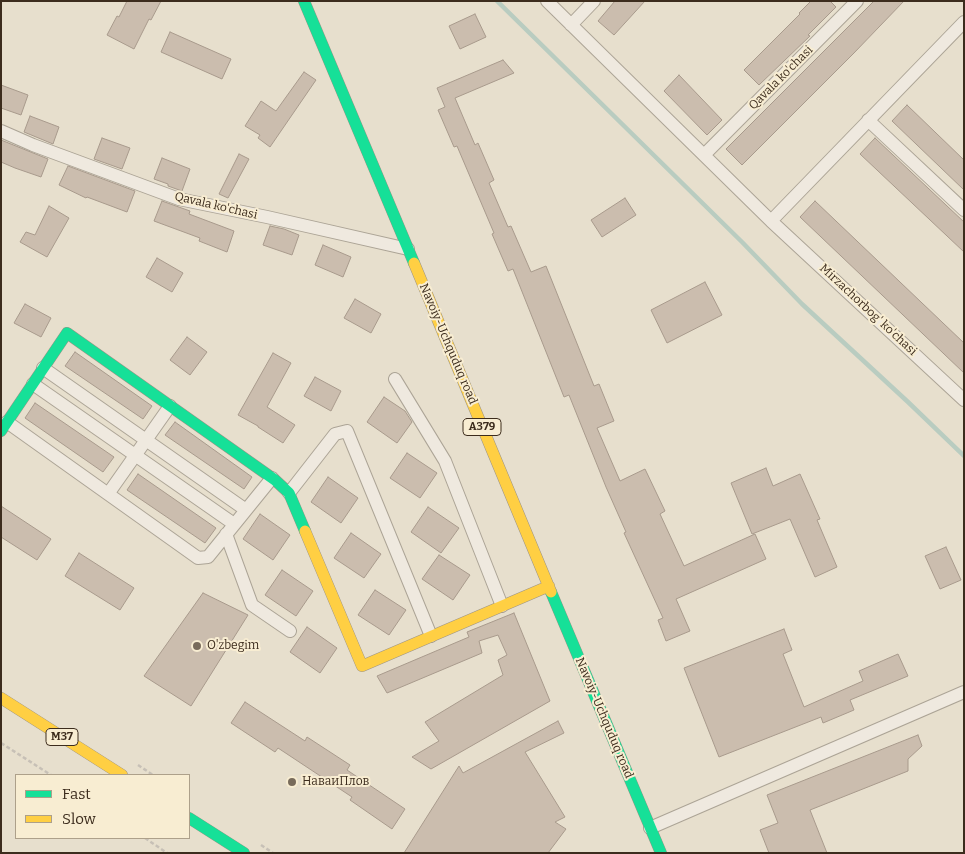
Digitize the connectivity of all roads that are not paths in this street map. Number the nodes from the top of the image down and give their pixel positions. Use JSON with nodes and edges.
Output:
{"nodes":[{"id":1,"x":304,"y":1,"type":"edge"},
{"id":2,"x":547,"y":1,"type":"edge"},
{"id":3,"x":594,"y":1,"type":"edge"},
{"id":4,"x":857,"y":1,"type":"edge"},
{"id":5,"x":964,"y":22,"type":"edge"},
{"id":6,"x":571,"y":25,"type":"junction"},
{"id":7,"x":868,"y":120,"type":"junction"},
{"id":8,"x":1,"y":131,"type":"edge"},
{"id":9,"x":704,"y":154,"type":"junction"},
{"id":10,"x":964,"y":210,"type":"edge"},
{"id":11,"x":771,"y":221,"type":"junction"},
{"id":12,"x":408,"y":249,"type":"junction"},
{"id":13,"x":43,"y":368,"type":"junction"},
{"id":14,"x":395,"y":379,"type":"dead end"},
{"id":15,"x":32,"y":384,"type":"junction"},
{"id":16,"x":964,"y":400,"type":"edge"},
{"id":17,"x":170,"y":406,"type":"junction"},
{"id":18,"x":4,"y":426,"type":"edge"},
{"id":19,"x":146,"y":440,"type":"junction"},
{"id":20,"x":135,"y":455,"type":"junction"},
{"id":21,"x":272,"y":478,"type":"junction"},
{"id":22,"x":289,"y":493,"type":"junction"},
{"id":23,"x":108,"y":494,"type":"junction"},
{"id":24,"x":246,"y":510,"type":"junction"},
{"id":25,"x":230,"y":529,"type":"junction"},
{"id":26,"x":549,"y":586,"type":"junction"},
{"id":27,"x":502,"y":606,"type":"junction"},
{"id":28,"x":290,"y":631,"type":"dead end"},
{"id":29,"x":431,"y":636,"type":"junction"},
{"id":30,"x":964,"y":692,"type":"edge"},
{"id":31,"x":1,"y":698,"type":"edge"},
{"id":32,"x":120,"y":774,"type":"edge"},
{"id":33,"x":190,"y":819,"type":"edge"},
{"id":34,"x":650,"y":828,"type":"junction"},
{"id":35,"x":244,"y":853,"type":"edge"},
{"id":36,"x":660,"y":853,"type":"edge"}],
"edges":[{"from":1,"to":12,"type":"main road","name":"Navoiy-Uchquduq road","number":"A379"},
{"from":2,"to":6,"type":"street","name":"Mirzachorbog' ko'chasi"},
{"from":3,"to":6,"type":"street"},
{"from":4,"to":9,"type":"street","name":"Qavala ko'chasi"},
{"from":5,"to":7,"type":"street"},
{"from":6,"to":9,"type":"street","name":"Mirzachorbog' ko'chasi"},
{"from":7,"to":10,"type":"street"},
{"from":7,"to":11,"type":"street"},
{"from":8,"to":12,"type":"street","name":"Qavala ko'chasi"},
{"from":9,"to":11,"type":"street","name":"Mirzachorbog' ko'chasi"},
{"from":11,"to":16,"type":"street","name":"Mirzachorbog' ko'chasi"},
{"from":12,"to":26,"type":"main road","name":"Navoiy-Uchquduq road","number":"A379"},
{"from":13,"to":15,"type":"main road"},
{"from":13,"to":17,"type":"main road"},
{"from":13,"to":19,"type":"street"},
{"from":14,"to":27,"type":"street"},
{"from":15,"to":18,"type":"main road"},
{"from":15,"to":20,"type":"street"},
{"from":17,"to":19,"type":"street"},
{"from":17,"to":21,"type":"main road"},
{"from":18,"to":23,"type":"street"},
{"from":19,"to":20,"type":"street"},
{"from":19,"to":24,"type":"street"},
{"from":20,"to":23,"type":"street"},
{"from":20,"to":25,"type":"street"},
{"from":21,"to":22,"type":"main road"},
{"from":21,"to":24,"type":"street"},
{"from":22,"to":29,"type":"main road"},
{"from":22,"to":29,"type":"street"},
{"from":23,"to":25,"type":"street"},
{"from":24,"to":25,"type":"street"},
{"from":25,"to":28,"type":"street"},
{"from":26,"to":27,"type":"main road"},
{"from":26,"to":34,"type":"main road","name":"Navoiy-Uchquduq road","number":"A379"},
{"from":27,"to":29,"type":"main road"},
{"from":30,"to":34,"type":"street"},
{"from":31,"to":32,"type":"main road","number":"M37"},
{"from":33,"to":35,"type":"main road"},
{"from":34,"to":36,"type":"main road","name":"Navoiy-Uchquduq road","number":"A379"}]}
